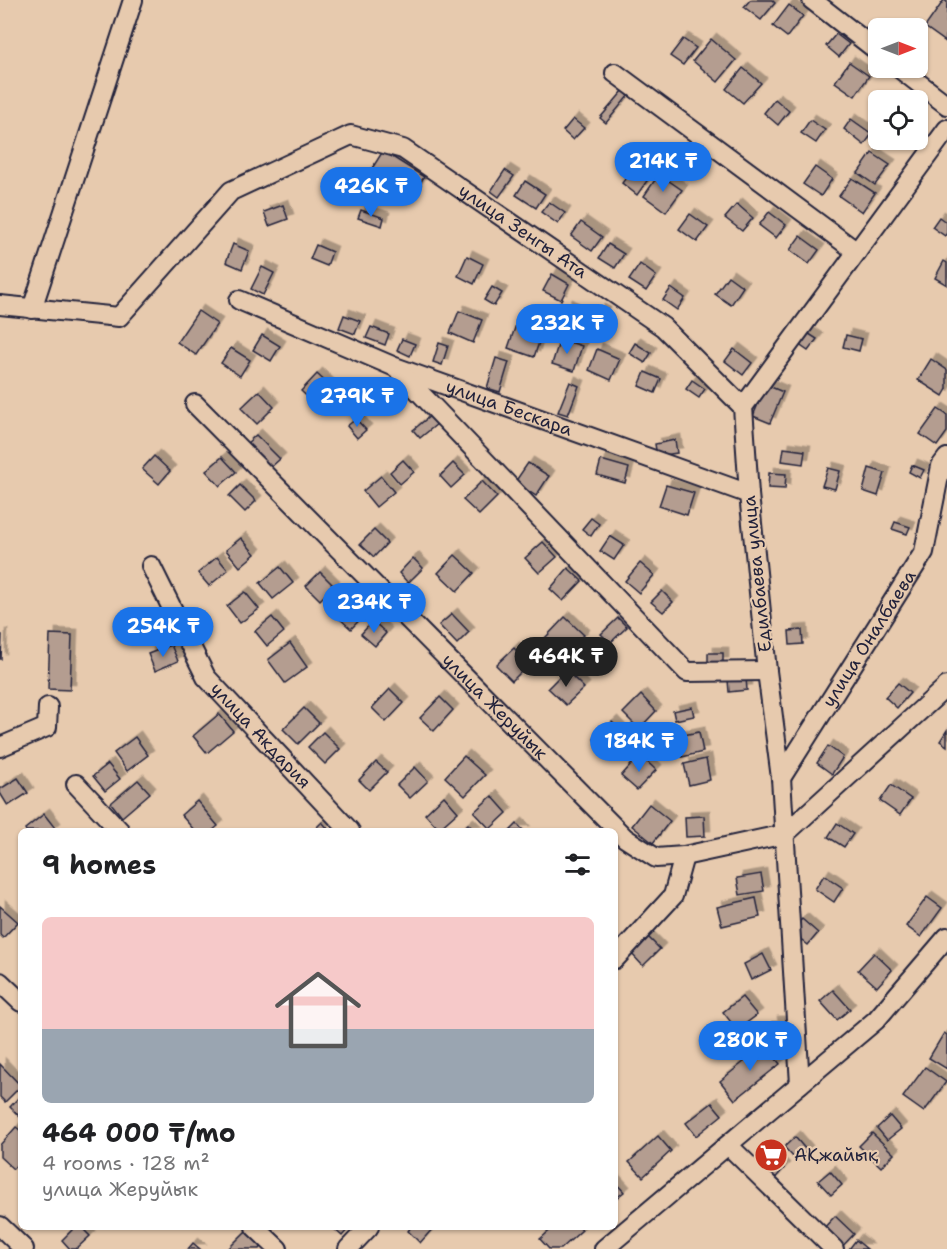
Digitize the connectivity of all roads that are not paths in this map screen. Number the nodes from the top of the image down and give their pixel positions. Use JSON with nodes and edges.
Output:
{"nodes":[{"id":1,"x":133,"y":0,"type":"edge"},
{"id":2,"x":812,"y":0,"type":"edge"},
{"id":3,"x":868,"y":43,"type":"edge"},
{"id":4,"x":615,"y":73,"type":"dead end"},
{"id":5,"x":912,"y":78,"type":"edge"},
{"id":6,"x":947,"y":105,"type":"edge"},
{"id":7,"x":947,"y":129,"type":"edge"},
{"id":8,"x":857,"y":252,"type":"junction"},
{"id":9,"x":239,"y":300,"type":"dead end"},
{"id":10,"x":0,"y":305,"type":"edge"},
{"id":11,"x":32,"y":309,"type":"junction"},
{"id":12,"x":395,"y":367,"type":"junction"},
{"id":13,"x":195,"y":404,"type":"dead end"},
{"id":14,"x":743,"y":406,"type":"junction"},
{"id":15,"x":947,"y":458,"type":"edge"},
{"id":16,"x":749,"y":494,"type":"junction"},
{"id":17,"x":150,"y":566,"type":"dead end"},
{"id":18,"x":767,"y":671,"type":"junction"},
{"id":19,"x":947,"y":686,"type":"edge"},
{"id":20,"x":48,"y":707,"type":"dead end"},
{"id":21,"x":0,"y":747,"type":"edge"},
{"id":22,"x":781,"y":778,"type":"junction"},
{"id":23,"x":76,"y":784,"type":"dead end"},
{"id":24,"x":117,"y":828,"type":"edge"},
{"id":25,"x":347,"y":828,"type":"edge"},
{"id":26,"x":615,"y":828,"type":"edge"},
{"id":27,"x":618,"y":831,"type":"edge"},
{"id":28,"x":785,"y":834,"type":"junction"},
{"id":29,"x":684,"y":856,"type":"junction"},
{"id":30,"x":947,"y":938,"type":"edge"},
{"id":31,"x":618,"y":956,"type":"edge"},
{"id":32,"x":0,"y":982,"type":"edge"},
{"id":33,"x":18,"y":999,"type":"edge"},
{"id":34,"x":800,"y":1084,"type":"junction"},
{"id":35,"x":728,"y":1145,"type":"junction"},
{"id":36,"x":0,"y":1226,"type":"edge"},
{"id":37,"x":258,"y":1230,"type":"edge"},
{"id":38,"x":366,"y":1230,"type":"edge"},
{"id":39,"x":24,"y":1249,"type":"edge"},
{"id":40,"x":278,"y":1249,"type":"edge"},
{"id":41,"x":348,"y":1249,"type":"edge"},
{"id":42,"x":604,"y":1249,"type":"edge"},
{"id":43,"x":834,"y":1249,"type":"edge"}],
"edges":[{"from":1,"to":11,"type":"street"},
{"from":2,"to":3,"type":"street"},
{"from":4,"to":8,"type":"street"},
{"from":5,"to":6,"type":"street"},
{"from":7,"to":8,"type":"street"},
{"from":8,"to":14,"type":"street"},
{"from":9,"to":12,"type":"street","name":"улица Бескара"},
{"from":10,"to":11,"type":"street"},
{"from":11,"to":14,"type":"street","name":"улица Зенгы Ата"},
{"from":12,"to":16,"type":"street","name":"улица Бескара"},
{"from":12,"to":18,"type":"street"},
{"from":13,"to":26,"type":"street","name":"улица Жеруйык"},
{"from":14,"to":16,"type":"street","name":"Едилбаева улица"},
{"from":15,"to":22,"type":"street","name":"улица Оналбаева"},
{"from":16,"to":18,"type":"street","name":"Едилбаева улица"},
{"from":17,"to":25,"type":"street","name":"улица Акдария"},
{"from":18,"to":22,"type":"street","name":"Едилбаева улица"},
{"from":19,"to":28,"type":"street"},
{"from":20,"to":21,"type":"street"},
{"from":22,"to":28,"type":"street","name":"Едилбаева улица"},
{"from":23,"to":24,"type":"street"},
{"from":27,"to":29,"type":"street","name":"улица Жеруйык"},
{"from":28,"to":29,"type":"street","name":"улица Жеруйык"},
{"from":28,"to":34,"type":"street","name":"Едилбаева улица"},
{"from":29,"to":31,"type":"street"},
{"from":30,"to":34,"type":"street"},
{"from":32,"to":33,"type":"street"},
{"from":34,"to":35,"type":"street"},
{"from":35,"to":42,"type":"street"},
{"from":35,"to":43,"type":"street"},
{"from":36,"to":39,"type":"street"},
{"from":37,"to":40,"type":"street"},
{"from":38,"to":41,"type":"street"}]}
